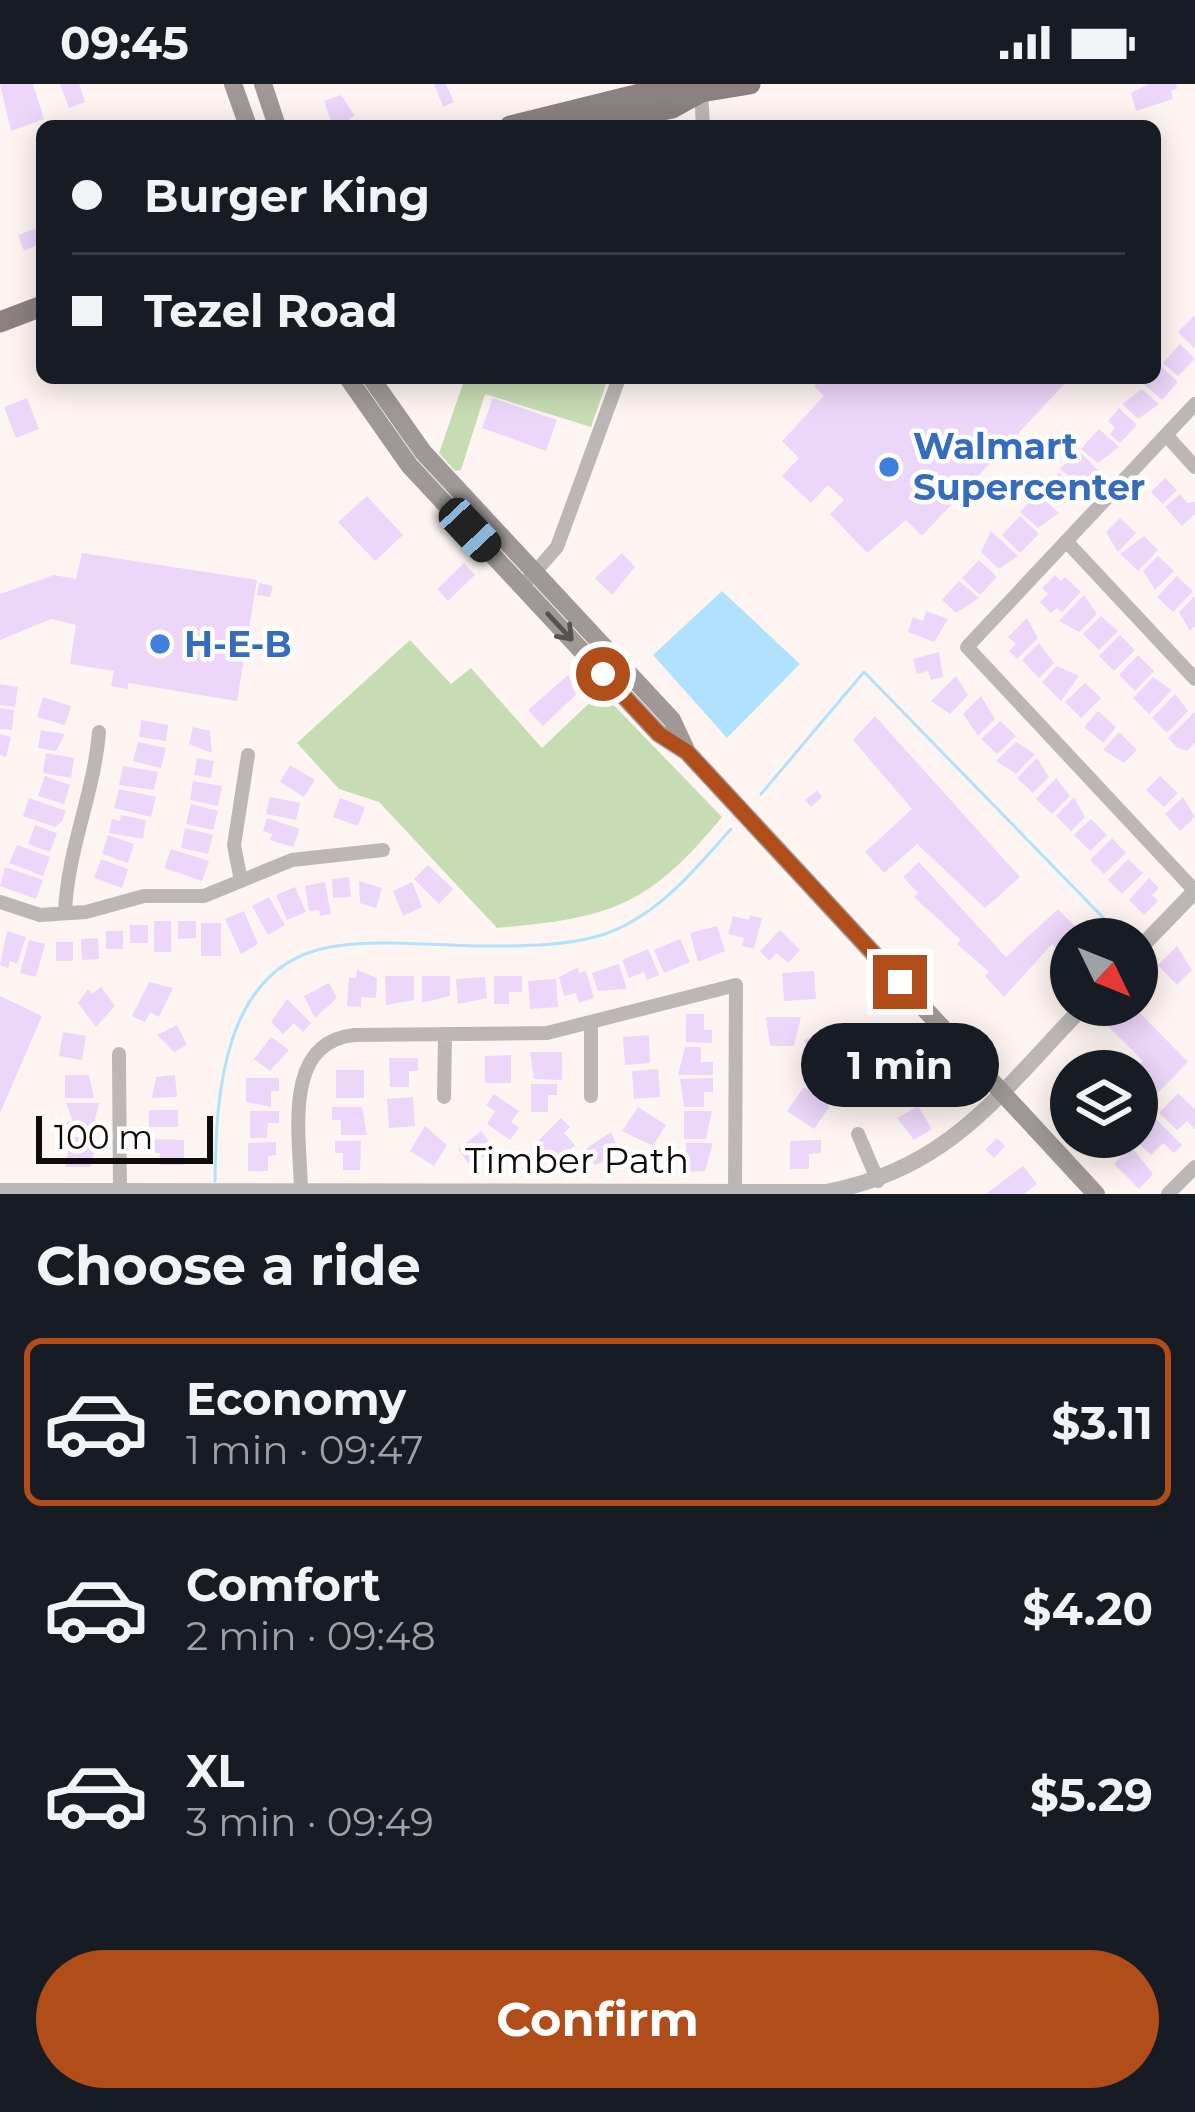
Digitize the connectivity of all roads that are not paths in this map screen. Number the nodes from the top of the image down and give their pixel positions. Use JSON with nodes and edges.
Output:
{"nodes":[{"id":1,"x":233,"y":84,"type":"edge"},
{"id":2,"x":263,"y":84,"type":"edge"},
{"id":3,"x":751,"y":84,"type":"edge"},
{"id":4,"x":701,"y":92,"type":"junction"},
{"id":5,"x":246,"y":120,"type":"edge"},
{"id":6,"x":275,"y":120,"type":"edge"},
{"id":7,"x":534,"y":120,"type":"edge"},
{"id":8,"x":616,"y":120,"type":"edge"},
{"id":9,"x":703,"y":120,"type":"edge"},
{"id":10,"x":36,"y":308,"type":"edge"},
{"id":11,"x":0,"y":322,"type":"edge"},
{"id":12,"x":353,"y":384,"type":"edge"},
{"id":13,"x":374,"y":384,"type":"edge"},
{"id":14,"x":617,"y":384,"type":"edge"},
{"id":15,"x":1195,"y":404,"type":"edge"},
{"id":16,"x":1166,"y":435,"type":"junction"},
{"id":17,"x":402,"y":442,"type":"junction"},
{"id":18,"x":1195,"y":467,"type":"edge"},
{"id":19,"x":1066,"y":541,"type":"junction"},
{"id":20,"x":529,"y":580,"type":"junction"},
{"id":21,"x":1195,"y":679,"type":"edge"},
{"id":22,"x":99,"y":732,"type":"dead end"},
{"id":23,"x":248,"y":755,"type":"dead end"},
{"id":24,"x":383,"y":850,"type":"dead end"},
{"id":25,"x":241,"y":881,"type":"junction"},
{"id":26,"x":1192,"y":899,"type":"edge"},
{"id":27,"x":0,"y":902,"type":"edge"},
{"id":28,"x":65,"y":913,"type":"junction"},
{"id":29,"x":1158,"y":931,"type":"edge"},
{"id":30,"x":591,"y":1026,"type":"junction"},
{"id":31,"x":1064,"y":1026,"type":"edge"},
{"id":32,"x":446,"y":1035,"type":"junction"},
{"id":33,"x":119,"y":1054,"type":"dead end"},
{"id":34,"x":1001,"y":1092,"type":"junction"},
{"id":35,"x":591,"y":1096,"type":"dead end"},
{"id":36,"x":444,"y":1097,"type":"dead end"},
{"id":37,"x":858,"y":1134,"type":"dead end"},
{"id":38,"x":1195,"y":1167,"type":"edge"},
{"id":39,"x":880,"y":1185,"type":"edge"},
{"id":40,"x":0,"y":1191,"type":"edge"},
{"id":41,"x":120,"y":1192,"type":"edge"},
{"id":42,"x":301,"y":1193,"type":"edge"},
{"id":43,"x":446,"y":1193,"type":"edge"},
{"id":44,"x":590,"y":1193,"type":"edge"},
{"id":45,"x":735,"y":1193,"type":"edge"},
{"id":46,"x":1096,"y":1194,"type":"edge"},
{"id":47,"x":1168,"y":1194,"type":"edge"}],
"edges":[{"from":1,"to":5,"type":"main road"},
{"from":2,"to":6,"type":"main road"},
{"from":3,"to":4,"type":"main road"},
{"from":4,"to":7,"type":"main road"},
{"from":4,"to":8,"type":"main road"},
{"from":4,"to":9,"type":"street"},
{"from":10,"to":11,"type":"main road"},
{"from":12,"to":17,"type":"main road"},
{"from":13,"to":17,"type":"main road"},
{"from":14,"to":20,"type":"street"},
{"from":15,"to":16,"type":"street"},
{"from":16,"to":18,"type":"street"},
{"from":16,"to":19,"type":"street"},
{"from":17,"to":20,"type":"main road"},
{"from":19,"to":21,"type":"street"},
{"from":19,"to":26,"type":"street"},
{"from":20,"to":34,"type":"main road"},
{"from":22,"to":28,"type":"street"},
{"from":23,"to":25,"type":"street"},
{"from":24,"to":25,"type":"street"},
{"from":25,"to":28,"type":"street"},
{"from":26,"to":29,"type":"street"},
{"from":27,"to":28,"type":"street"},
{"from":30,"to":32,"type":"street"},
{"from":30,"to":35,"type":"street"},
{"from":30,"to":45,"type":"street"},
{"from":31,"to":34,"type":"street","name":"Timber Path"},
{"from":32,"to":36,"type":"street"},
{"from":32,"to":42,"type":"street"},
{"from":33,"to":41,"type":"street"},
{"from":34,"to":39,"type":"street","name":"Timber Path"},
{"from":34,"to":46,"type":"main road"},
{"from":37,"to":39,"type":"street"},
{"from":38,"to":47,"type":"street"},
{"from":39,"to":45,"type":"street","name":"Timber Path"},
{"from":40,"to":41,"type":"street","name":"Timber Path"},
{"from":41,"to":42,"type":"street","name":"Timber Path"},
{"from":42,"to":43,"type":"street","name":"Timber Path"},
{"from":43,"to":44,"type":"street","name":"Timber Path"},
{"from":44,"to":45,"type":"street","name":"Timber Path"}]}
